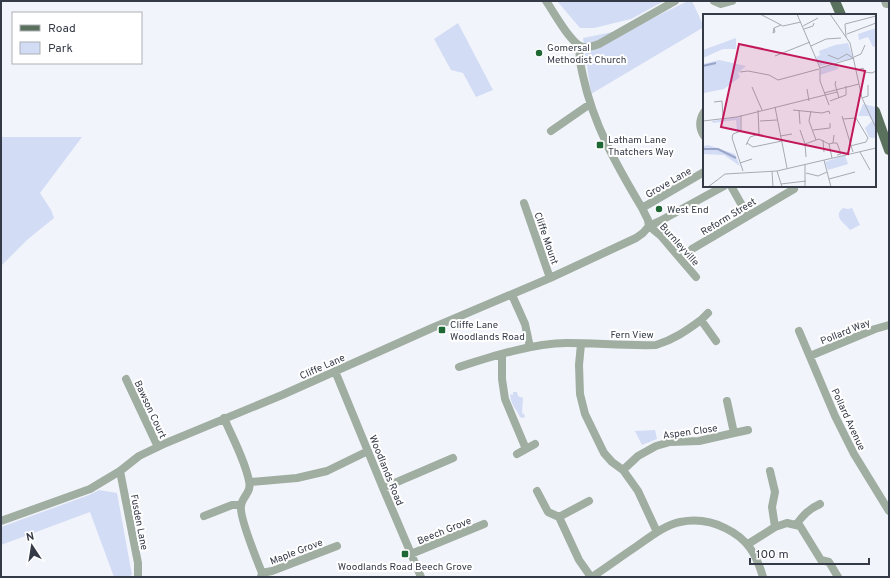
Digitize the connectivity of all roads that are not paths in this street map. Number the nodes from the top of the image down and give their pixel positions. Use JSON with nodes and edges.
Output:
{"nodes":[{"id":1,"x":546,"y":1,"type":"edge"},
{"id":2,"x":675,"y":1,"type":"edge"},
{"id":3,"x":714,"y":1,"type":"edge"},
{"id":4,"x":732,"y":1,"type":"edge"},
{"id":5,"x":835,"y":1,"type":"edge"},
{"id":6,"x":885,"y":1,"type":"edge"},
{"id":7,"x":889,"y":4,"type":"edge"},
{"id":8,"x":841,"y":14,"type":"edge"},
{"id":9,"x":580,"y":46,"type":"junction"},
{"id":10,"x":590,"y":104,"type":"junction"},
{"id":11,"x":703,"y":114,"type":"edge"},
{"id":12,"x":876,"y":114,"type":"edge"},
{"id":13,"x":552,"y":131,"type":"dead end"},
{"id":14,"x":703,"y":134,"type":"edge"},
{"id":15,"x":889,"y":150,"type":"edge"},
{"id":16,"x":703,"y":173,"type":"edge"},
{"id":17,"x":722,"y":187,"type":"edge"},
{"id":18,"x":732,"y":187,"type":"edge"},
{"id":19,"x":794,"y":189,"type":"dead end"},
{"id":20,"x":524,"y":203,"type":"dead end"},
{"id":21,"x":642,"y":208,"type":"junction"},
{"id":22,"x":748,"y":216,"type":"junction"},
{"id":23,"x":649,"y":226,"type":"junction"},
{"id":24,"x":692,"y":249,"type":"dead end"},
{"id":25,"x":696,"y":277,"type":"dead end"},
{"id":26,"x":550,"y":278,"type":"junction"},
{"id":27,"x":512,"y":295,"type":"junction"},
{"id":28,"x":708,"y":313,"type":"dead end"},
{"id":29,"x":701,"y":320,"type":"junction"},
{"id":30,"x":889,"y":325,"type":"edge"},
{"id":31,"x":799,"y":331,"type":"dead end"},
{"id":32,"x":716,"y":341,"type":"dead end"},
{"id":33,"x":581,"y":344,"type":"junction"},
{"id":34,"x":530,"y":348,"type":"junction"},
{"id":35,"x":502,"y":355,"type":"junction"},
{"id":36,"x":810,"y":356,"type":"junction"},
{"id":37,"x":459,"y":367,"type":"dead end"},
{"id":38,"x":335,"y":371,"type":"junction"},
{"id":39,"x":126,"y":379,"type":"dead end"},
{"id":40,"x":727,"y":401,"type":"dead end"},
{"id":41,"x":224,"y":418,"type":"junction"},
{"id":42,"x":748,"y":430,"type":"dead end"},
{"id":43,"x":734,"y":434,"type":"junction"},
{"id":44,"x":535,"y":444,"type":"dead end"},
{"id":45,"x":158,"y":447,"type":"junction"},
{"id":46,"x":526,"y":449,"type":"junction"},
{"id":47,"x":368,"y":451,"type":"junction"},
{"id":48,"x":517,"y":454,"type":"dead end"},
{"id":49,"x":453,"y":458,"type":"dead end"},
{"id":50,"x":623,"y":470,"type":"junction"},
{"id":51,"x":120,"y":471,"type":"junction"},
{"id":52,"x":770,"y":471,"type":"dead end"},
{"id":53,"x":250,"y":482,"type":"junction"},
{"id":54,"x":383,"y":488,"type":"junction"},
{"id":55,"x":537,"y":491,"type":"dead end"},
{"id":56,"x":589,"y":502,"type":"dead end"},
{"id":57,"x":820,"y":504,"type":"dead end"},
{"id":58,"x":240,"y":505,"type":"junction"},
{"id":59,"x":889,"y":511,"type":"edge"},
{"id":60,"x":204,"y":516,"type":"dead end"},
{"id":61,"x":559,"y":517,"type":"junction"},
{"id":62,"x":1,"y":521,"type":"edge"},
{"id":63,"x":484,"y":524,"type":"dead end"},
{"id":64,"x":796,"y":525,"type":"junction"},
{"id":65,"x":775,"y":527,"type":"junction"},
{"id":66,"x":657,"y":532,"type":"junction"},
{"id":67,"x":748,"y":544,"type":"junction"},
{"id":68,"x":337,"y":546,"type":"dead end"},
{"id":69,"x":411,"y":554,"type":"junction"},
{"id":70,"x":261,"y":575,"type":"edge"},
{"id":71,"x":138,"y":577,"type":"edge"},
{"id":72,"x":421,"y":577,"type":"edge"},
{"id":73,"x":591,"y":577,"type":"edge"},
{"id":74,"x":763,"y":577,"type":"edge"},
{"id":75,"x":838,"y":577,"type":"edge"}],
"edges":[{"from":1,"to":9,"type":"street"},
{"from":2,"to":9,"type":"street"},
{"from":3,"to":4,"type":"street"},
{"from":5,"to":8,"type":"main road"},
{"from":6,"to":7,"type":"street"},
{"from":9,"to":10,"type":"street"},
{"from":10,"to":13,"type":"street"},
{"from":10,"to":21,"type":"street"},
{"from":11,"to":14,"type":"street"},
{"from":12,"to":15,"type":"main road"},
{"from":16,"to":21,"type":"street","name":"Grove Lane"},
{"from":17,"to":23,"type":"street","name":"Cliffe Lane"},
{"from":18,"to":22,"type":"street"},
{"from":19,"to":22,"type":"street","name":"Reform Street"},
{"from":20,"to":26,"type":"street","name":"Cliffe Mount"},
{"from":21,"to":23,"type":"street"},
{"from":22,"to":24,"type":"street","name":"Reform Street"},
{"from":23,"to":25,"type":"street","name":"Burnleyville"},
{"from":23,"to":26,"type":"street","name":"Cliffe Lane"},
{"from":26,"to":27,"type":"street","name":"Cliffe Lane"},
{"from":27,"to":34,"type":"street"},
{"from":27,"to":38,"type":"street","name":"Cliffe Lane"},
{"from":28,"to":29,"type":"street","name":"Fern View"},
{"from":29,"to":32,"type":"street"},
{"from":29,"to":33,"type":"street","name":"Fern View"},
{"from":30,"to":36,"type":"street","name":"Pollard Way"},
{"from":31,"to":36,"type":"street","name":"Pollard Avenue"},
{"from":33,"to":34,"type":"street","name":"Fern View"},
{"from":33,"to":50,"type":"street"},
{"from":34,"to":35,"type":"street","name":"Fern View"},
{"from":35,"to":37,"type":"street","name":"Fern View"},
{"from":35,"to":46,"type":"street"},
{"from":36,"to":59,"type":"street","name":"Pollard Avenue"},
{"from":38,"to":41,"type":"street","name":"Cliffe Lane"},
{"from":38,"to":47,"type":"street","name":"Woodlands Road"},
{"from":39,"to":45,"type":"street","name":"Bawson Court"},
{"from":40,"to":43,"type":"street","name":"Aspen Close"},
{"from":41,"to":45,"type":"street","name":"Cliffe Lane"},
{"from":41,"to":53,"type":"street"},
{"from":42,"to":43,"type":"street"},
{"from":43,"to":50,"type":"street","name":"Aspen Close"},
{"from":44,"to":46,"type":"street"},
{"from":45,"to":51,"type":"street","name":"Cliffe Lane"},
{"from":46,"to":48,"type":"street"},
{"from":47,"to":53,"type":"street"},
{"from":47,"to":54,"type":"street","name":"Woodlands Road"},
{"from":49,"to":54,"type":"street"},
{"from":50,"to":66,"type":"street"},
{"from":51,"to":62,"type":"street","name":"Cliffe Lane"},
{"from":51,"to":71,"type":"street","name":"Fusden Lane"},
{"from":52,"to":65,"type":"street"},
{"from":53,"to":58,"type":"street"},
{"from":54,"to":69,"type":"street","name":"Woodlands Road"},
{"from":55,"to":61,"type":"street"},
{"from":56,"to":61,"type":"street"},
{"from":57,"to":64,"type":"street"},
{"from":58,"to":60,"type":"street"},
{"from":58,"to":70,"type":"street"},
{"from":61,"to":73,"type":"street"},
{"from":63,"to":69,"type":"street","name":"Beech Grove"},
{"from":64,"to":65,"type":"street"},
{"from":64,"to":75,"type":"street"},
{"from":65,"to":67,"type":"street"},
{"from":66,"to":67,"type":"street"},
{"from":66,"to":73,"type":"street"},
{"from":67,"to":74,"type":"street"},
{"from":68,"to":70,"type":"street","name":"Maple Grove"},
{"from":69,"to":72,"type":"street","name":"Woodlands Road"}]}
